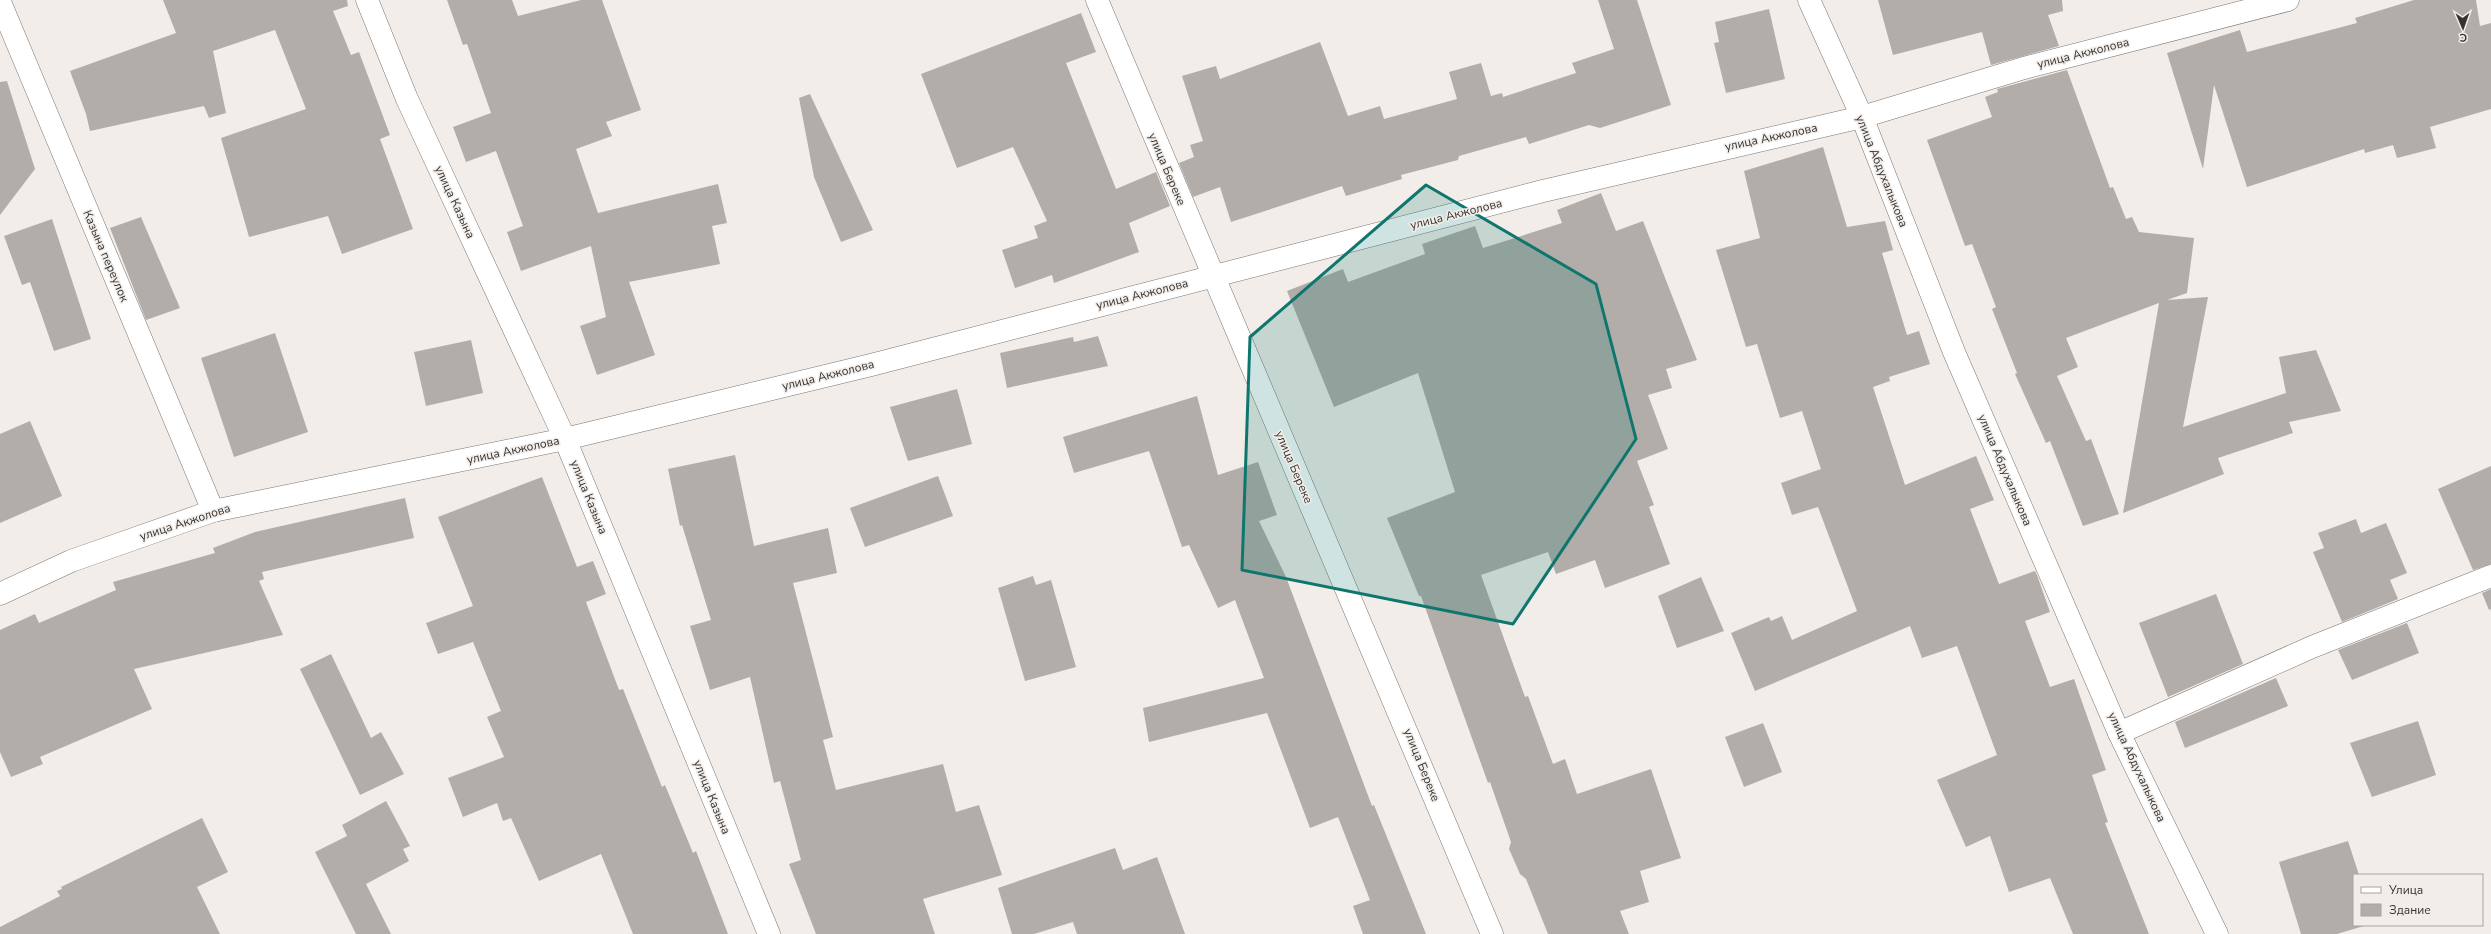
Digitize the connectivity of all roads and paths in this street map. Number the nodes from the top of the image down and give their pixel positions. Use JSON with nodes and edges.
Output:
{"nodes":[{"id":1,"x":367,"y":0,"type":"edge"},
{"id":2,"x":1097,"y":0,"type":"edge"},
{"id":3,"x":1809,"y":0,"type":"edge"},
{"id":4,"x":2288,"y":0,"type":"edge"},
{"id":5,"x":0,"y":2,"type":"edge"},
{"id":6,"x":1862,"y":117,"type":"junction"},
{"id":7,"x":1212,"y":276,"type":"junction"},
{"id":8,"x":565,"y":439,"type":"junction"},
{"id":9,"x":213,"y":511,"type":"junction"},
{"id":10,"x":2491,"y":576,"type":"edge"},
{"id":11,"x":0,"y":594,"type":"edge"},
{"id":12,"x":2119,"y":732,"type":"junction"},
{"id":13,"x":769,"y":934,"type":"edge"},
{"id":14,"x":1492,"y":934,"type":"edge"},
{"id":15,"x":2217,"y":934,"type":"edge"}],
"edges":[{"from":1,"to":8,"type":"street","name":"улица Казына"},
{"from":2,"to":7,"type":"street","name":"улица Береке"},
{"from":3,"to":6,"type":"street","name":"улица Абдухалыкова"},
{"from":4,"to":6,"type":"street","name":"улица Акжолова"},
{"from":5,"to":9,"type":"street","name":"Казына переулок"},
{"from":6,"to":7,"type":"street","name":"улица Акжолова"},
{"from":6,"to":12,"type":"street","name":"улица Абдухалыкова"},
{"from":7,"to":8,"type":"street","name":"улица Акжолова"},
{"from":7,"to":14,"type":"street","name":"улица Береке"},
{"from":8,"to":9,"type":"street","name":"улица Акжолова"},
{"from":8,"to":13,"type":"street","name":"улица Казына"},
{"from":9,"to":11,"type":"street","name":"улица Акжолова"},
{"from":10,"to":12,"type":"street"},
{"from":12,"to":15,"type":"street","name":"улица Абдухалыкова"}]}
